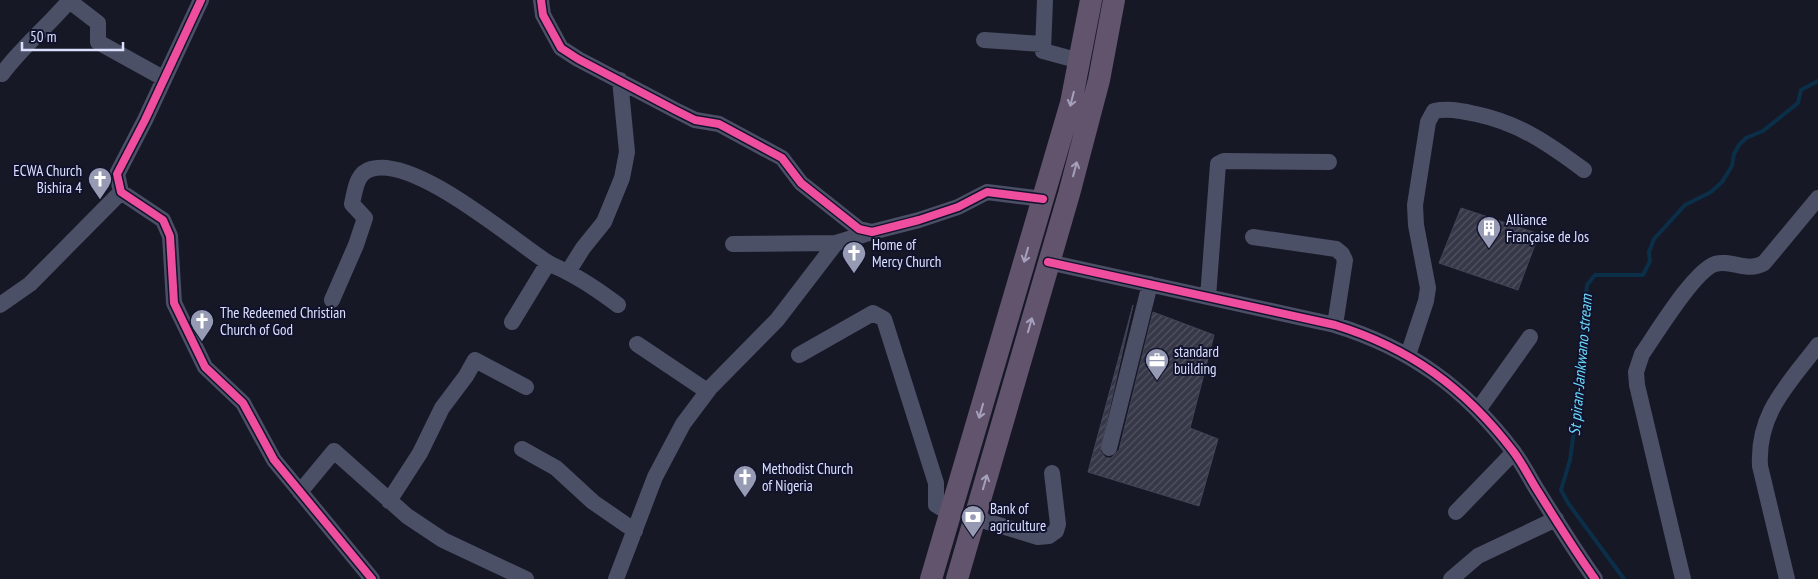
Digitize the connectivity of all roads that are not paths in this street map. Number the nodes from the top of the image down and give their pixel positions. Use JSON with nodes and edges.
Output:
{"nodes":[{"id":1,"x":69,"y":0,"type":"edge"},
{"id":2,"x":201,"y":0,"type":"edge"},
{"id":3,"x":540,"y":0,"type":"edge"},
{"id":4,"x":1045,"y":0,"type":"edge"},
{"id":5,"x":1091,"y":0,"type":"edge"},
{"id":6,"x":1114,"y":0,"type":"edge"},
{"id":7,"x":984,"y":40,"type":"dead end"},
{"id":8,"x":1042,"y":44,"type":"junction"},
{"id":9,"x":1080,"y":61,"type":"junction"},
{"id":10,"x":2,"y":74,"type":"dead end"},
{"id":11,"x":163,"y":78,"type":"junction"},
{"id":12,"x":620,"y":80,"type":"junction"},
{"id":13,"x":1329,"y":162,"type":"dead end"},
{"id":14,"x":1584,"y":170,"type":"dead end"},
{"id":15,"x":121,"y":192,"type":"junction"},
{"id":16,"x":1043,"y":198,"type":"junction"},
{"id":17,"x":1818,"y":198,"type":"edge"},
{"id":18,"x":872,"y":232,"type":"junction"},
{"id":19,"x":1253,"y":237,"type":"dead end"},
{"id":20,"x":836,"y":243,"type":"junction"},
{"id":21,"x":733,"y":244,"type":"dead end"},
{"id":22,"x":1048,"y":262,"type":"junction"},
{"id":23,"x":548,"y":263,"type":"junction"},
{"id":24,"x":568,"y":272,"type":"junction"},
{"id":25,"x":1150,"y":284,"type":"junction"},
{"id":26,"x":1208,"y":297,"type":"junction"},
{"id":27,"x":332,"y":300,"type":"dead end"},
{"id":28,"x":618,"y":305,"type":"dead end"},
{"id":29,"x":0,"y":306,"type":"edge"},
{"id":30,"x":512,"y":322,"type":"dead end"},
{"id":31,"x":1335,"y":325,"type":"junction"},
{"id":32,"x":1530,"y":337,"type":"dead end"},
{"id":33,"x":637,"y":344,"type":"dead end"},
{"id":34,"x":1818,"y":345,"type":"edge"},
{"id":35,"x":799,"y":355,"type":"dead end"},
{"id":36,"x":1408,"y":355,"type":"junction"},
{"id":37,"x":526,"y":387,"type":"dead end"},
{"id":38,"x":707,"y":391,"type":"junction"},
{"id":39,"x":1478,"y":410,"type":"junction"},
{"id":40,"x":1109,"y":448,"type":"dead end"},
{"id":41,"x":522,"y":449,"type":"dead end"},
{"id":42,"x":1514,"y":452,"type":"junction"},
{"id":43,"x":1052,"y":473,"type":"dead end"},
{"id":44,"x":300,"y":492,"type":"junction"},
{"id":45,"x":389,"y":501,"type":"junction"},
{"id":46,"x":951,"y":512,"type":"junction"},
{"id":47,"x":1456,"y":512,"type":"dead end"},
{"id":48,"x":975,"y":518,"type":"junction"},
{"id":49,"x":1556,"y":519,"type":"junction"},
{"id":50,"x":634,"y":530,"type":"junction"},
{"id":51,"x":372,"y":579,"type":"edge"},
{"id":52,"x":526,"y":579,"type":"edge"},
{"id":53,"x":616,"y":579,"type":"edge"},
{"id":54,"x":931,"y":579,"type":"edge"},
{"id":55,"x":957,"y":579,"type":"edge"},
{"id":56,"x":1451,"y":579,"type":"edge"},
{"id":57,"x":1595,"y":579,"type":"edge"},
{"id":58,"x":1683,"y":579,"type":"edge"},
{"id":59,"x":1786,"y":579,"type":"edge"}],
"edges":[{"from":1,"to":10,"type":"street"},
{"from":1,"to":11,"type":"street"},
{"from":2,"to":11,"type":"street"},
{"from":3,"to":12,"type":"street"},
{"from":4,"to":8,"type":"street"},
{"from":5,"to":9,"type":"highway"},
{"from":22,"to":6,"type":"highway","one_way":true},
{"from":7,"to":8,"type":"street"},
{"from":8,"to":9,"type":"street"},
{"from":9,"to":16,"type":"highway","one_way":true},
{"from":11,"to":15,"type":"street"},
{"from":12,"to":18,"type":"street"},
{"from":12,"to":24,"type":"street"},
{"from":13,"to":26,"type":"street"},
{"from":14,"to":36,"type":"street"},
{"from":15,"to":29,"type":"street"},
{"from":15,"to":44,"type":"street"},
{"from":16,"to":18,"type":"street"},
{"from":16,"to":46,"type":"highway","one_way":true},
{"from":17,"to":58,"type":"street"},
{"from":18,"to":20,"type":"street"},
{"from":19,"to":31,"type":"street"},
{"from":20,"to":21,"type":"street"},
{"from":20,"to":38,"type":"street"},
{"from":22,"to":25,"type":"street"},
{"from":48,"to":22,"type":"highway","one_way":true},
{"from":23,"to":24,"type":"street"},
{"from":23,"to":27,"type":"street"},
{"from":23,"to":30,"type":"street"},
{"from":24,"to":28,"type":"street"},
{"from":25,"to":26,"type":"street"},
{"from":25,"to":40,"type":"street"},
{"from":26,"to":31,"type":"street"},
{"from":31,"to":36,"type":"street"},
{"from":32,"to":39,"type":"street"},
{"from":33,"to":38,"type":"street"},
{"from":34,"to":59,"type":"street"},
{"from":35,"to":46,"type":"street"},
{"from":36,"to":39,"type":"street"},
{"from":37,"to":45,"type":"street"},
{"from":38,"to":50,"type":"street"},
{"from":39,"to":42,"type":"street"},
{"from":41,"to":50,"type":"street"},
{"from":42,"to":47,"type":"street"},
{"from":42,"to":49,"type":"street"},
{"from":43,"to":48,"type":"street"},
{"from":44,"to":45,"type":"street"},
{"from":44,"to":51,"type":"street"},
{"from":45,"to":52,"type":"street"},
{"from":46,"to":48,"type":"highway"},
{"from":46,"to":54,"type":"highway"},
{"from":48,"to":55,"type":"highway"},
{"from":49,"to":56,"type":"street"},
{"from":49,"to":57,"type":"street"},
{"from":50,"to":53,"type":"street"}]}
